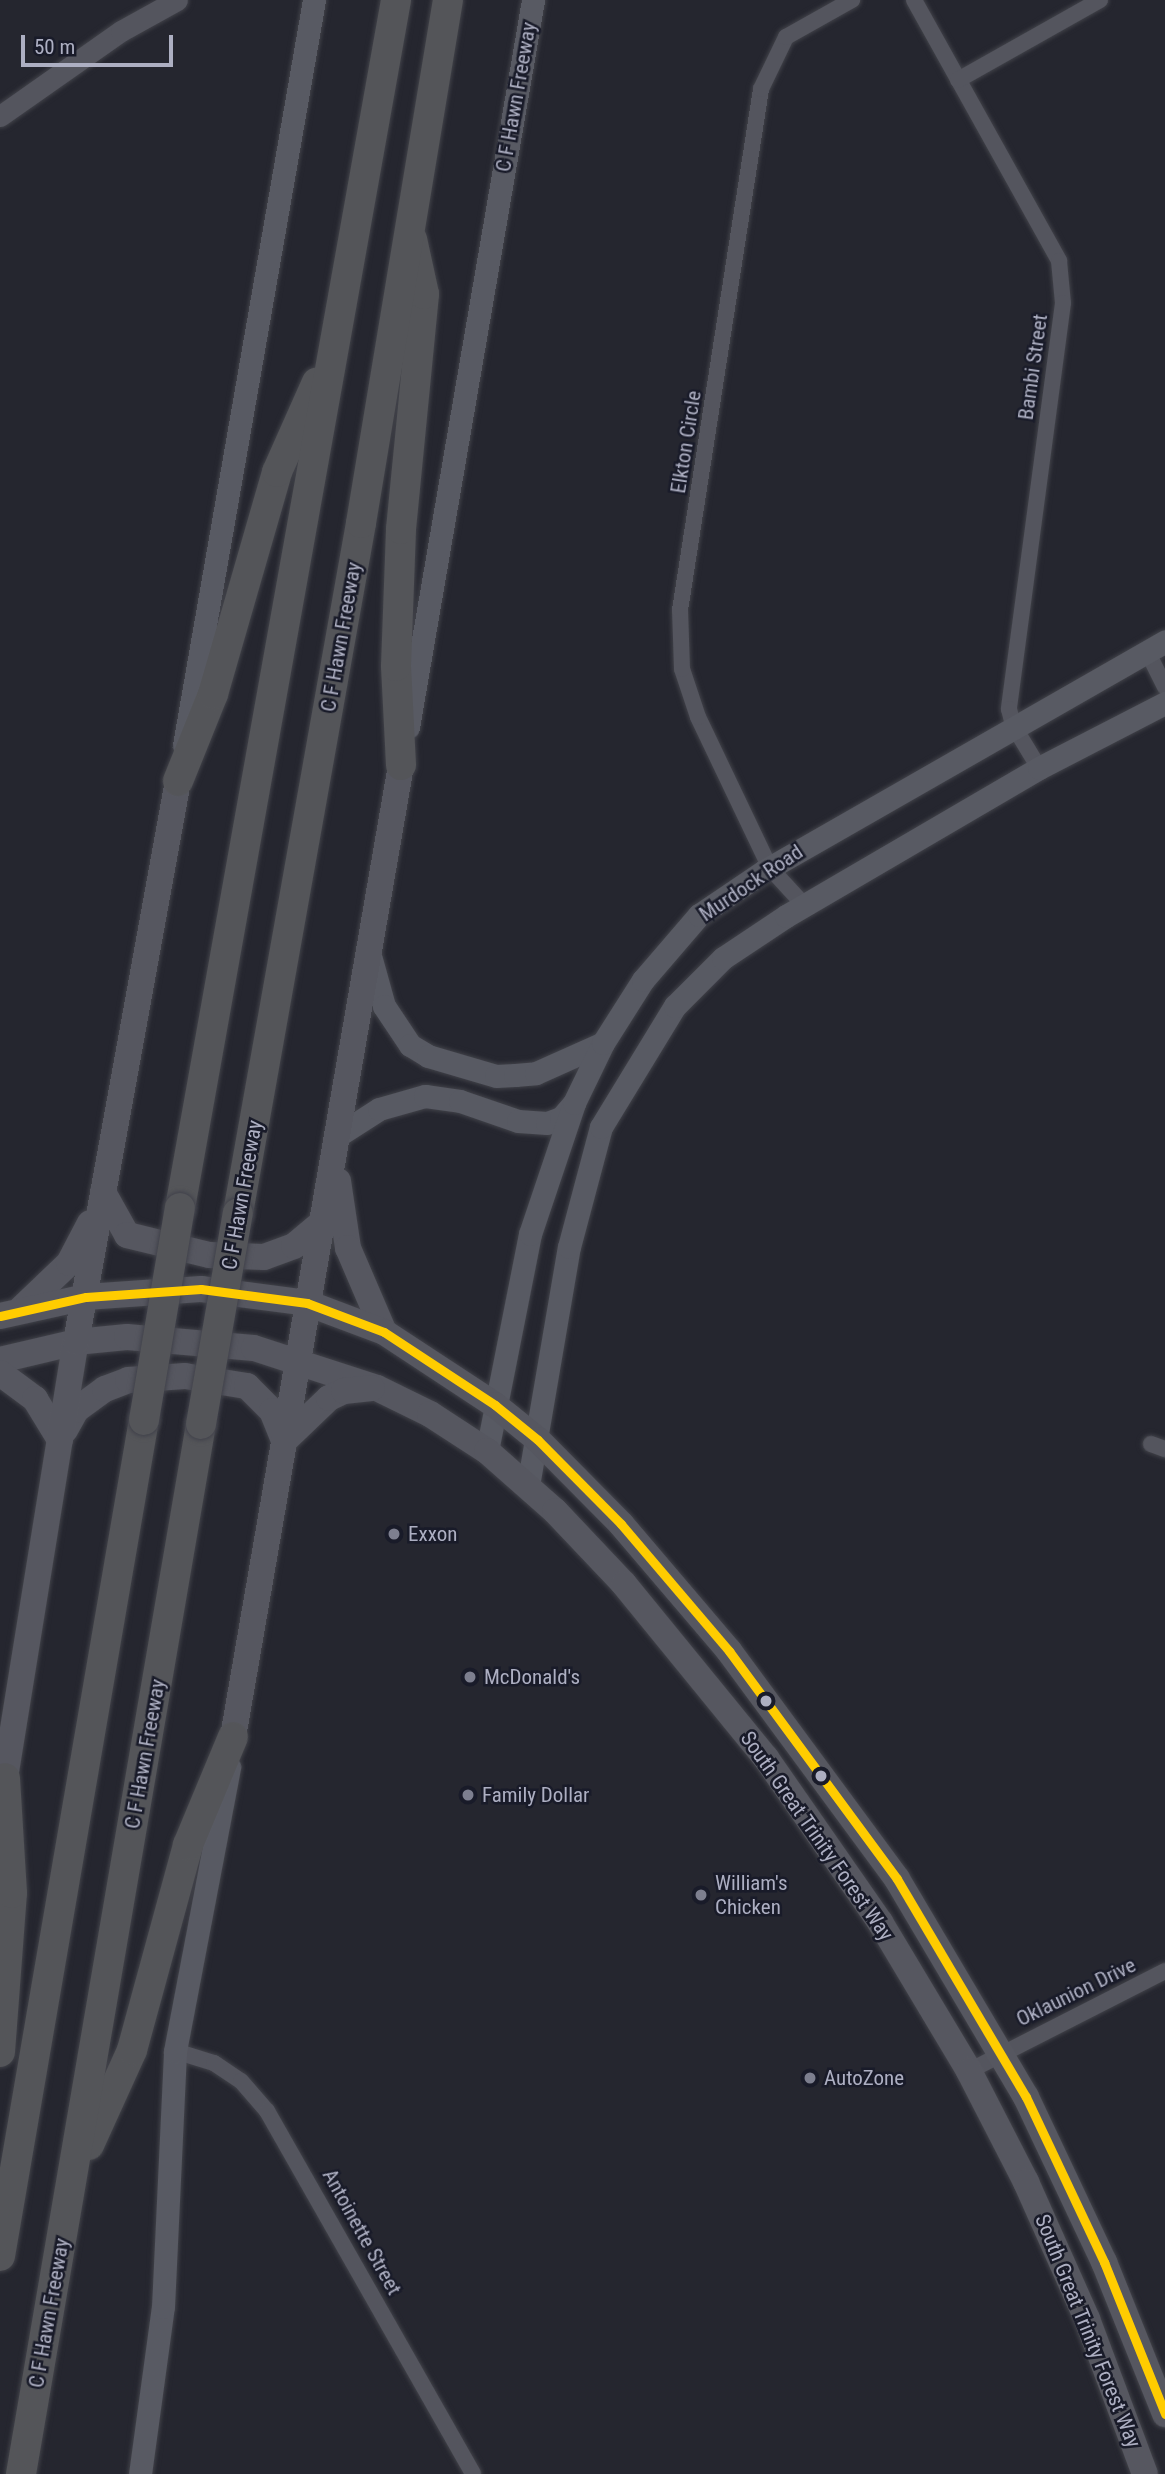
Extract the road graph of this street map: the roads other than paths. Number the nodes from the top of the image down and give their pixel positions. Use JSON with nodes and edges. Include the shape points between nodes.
{"nodes":[{"id":1,"x":177,"y":0,"type":"edge"},
{"id":2,"x":314,"y":0,"type":"edge"},
{"id":3,"x":396,"y":0,"type":"edge"},
{"id":4,"x":449,"y":0,"type":"edge"},
{"id":5,"x":534,"y":0,"type":"edge"},
{"id":6,"x":852,"y":0,"type":"edge"},
{"id":7,"x":914,"y":0,"type":"edge"},
{"id":8,"x":1100,"y":0,"type":"edge"},
{"id":9,"x":958,"y":80,"type":"junction"},
{"id":10,"x":0,"y":116,"type":"edge"},
{"id":11,"x":409,"y":224,"type":"junction"},
{"id":12,"x":336,"y":340,"type":"junction"},
{"id":13,"x":1156,"y":646,"type":"edge"},
{"id":14,"x":1165,"y":687,"type":"edge"},
{"id":15,"x":1165,"y":703,"type":"edge"},
{"id":16,"x":1013,"y":725,"type":"junction"},
{"id":17,"x":401,"y":765,"type":"junction"},
{"id":18,"x":1039,"y":768,"type":"junction"},
{"id":19,"x":178,"y":781,"type":"junction"},
{"id":20,"x":770,"y":868,"type":"junction"},
{"id":21,"x":805,"y":906,"type":"junction"},
{"id":22,"x":368,"y":947,"type":"junction"},
{"id":23,"x":603,"y":1043,"type":"junction"},
{"id":24,"x":624,"y":1087,"type":"junction"},
{"id":25,"x":574,"y":1103,"type":"junction"},
{"id":26,"x":337,"y":1136,"type":"junction"},
{"id":27,"x":103,"y":1192,"type":"junction"},
{"id":28,"x":321,"y":1223,"type":"junction"},
{"id":29,"x":86,"y":1297,"type":"junction"},
{"id":30,"x":307,"y":1303,"type":"junction"},
{"id":31,"x":10,"y":1313,"type":"edge"},
{"id":32,"x":384,"y":1332,"type":"junction"},
{"id":33,"x":76,"y":1342,"type":"junction"},
{"id":34,"x":0,"y":1360,"type":"edge"},
{"id":35,"x":296,"y":1362,"type":"junction"},
{"id":36,"x":0,"y":1374,"type":"edge"},
{"id":37,"x":377,"y":1388,"type":"junction"},
{"id":38,"x":495,"y":1405,"type":"junction"},
{"id":39,"x":60,"y":1440,"type":"junction"},
{"id":40,"x":538,"y":1440,"type":"junction"},
{"id":41,"x":284,"y":1441,"type":"junction"},
{"id":42,"x":487,"y":1451,"type":"junction"},
{"id":43,"x":528,"y":1486,"type":"junction"},
{"id":44,"x":795,"y":1735,"type":"junction"},
{"id":45,"x":233,"y":1737,"type":"junction"},
{"id":46,"x":766,"y":1758,"type":"junction"},
{"id":47,"x":2,"y":1792,"type":"edge"},
{"id":48,"x":1165,"y":1971,"type":"edge"},
{"id":49,"x":176,"y":2051,"type":"junction"},
{"id":50,"x":0,"y":2052,"type":"edge"},
{"id":51,"x":1002,"y":2052,"type":"junction"},
{"id":52,"x":969,"y":2071,"type":"junction"},
{"id":53,"x":72,"y":2182,"type":"junction"},
{"id":54,"x":0,"y":2256,"type":"edge"},
{"id":55,"x":1165,"y":2414,"type":"edge"},
{"id":56,"x":21,"y":2474,"type":"edge"},
{"id":57,"x":140,"y":2474,"type":"edge"},
{"id":58,"x":472,"y":2474,"type":"edge"},
{"id":59,"x":1145,"y":2474,"type":"edge"}],
"edges":[{"from":1,"to":10,"type":"street","via":[[121,31]]},
{"from":2,"to":19,"type":"main road"},
{"from":3,"to":12,"type":"highway"},
{"from":4,"to":11,"type":"highway","name":"C F Hawn Freeway"},
{"from":5,"to":17,"type":"main road","name":"C F Hawn Freeway"},
{"from":6,"to":20,"type":"street","name":"Elkton Circle","via":[[786,37],[761,89],[680,610],[682,669],[698,717]]},
{"from":7,"to":9,"type":"street","name":"Bambi Street"},
{"from":8,"to":9,"type":"street"},
{"from":9,"to":16,"type":"street","name":"Bambi Street","via":[[1059,261],[1063,303],[1011,695]]},
{"from":11,"to":17,"type":"highway","via":[[424,294],[401,529],[396,666]]},
{"from":11,"to":53,"type":"highway","name":"C F Hawn Freeway","bridge":true},
{"from":12,"to":19,"type":"highway","via":[[277,472],[213,694]]},
{"from":12,"to":54,"type":"highway","bridge":true,"via":[[180,1208]]},
{"from":13,"to":14,"type":"street"},
{"from":13,"to":16,"type":"main road","name":"Murdock Road"},
{"from":15,"to":18,"type":"main road"},
{"from":16,"to":18,"type":"street","name":"Bambi Street"},
{"from":16,"to":20,"type":"main road","name":"Murdock Road"},
{"from":17,"to":22,"type":"main road","name":"C F Hawn Freeway"},
{"from":18,"to":21,"type":"main road"},
{"from":19,"to":27,"type":"main road"},
{"from":20,"to":21,"type":"street","name":"Elkton Circle"},
{"from":20,"to":23,"type":"main road","name":"Murdock Road","via":[[699,915],[643,980]]},
{"from":21,"to":24,"type":"main road","via":[[723,958],[675,1006]]},
{"from":22,"to":23,"type":"main road","via":[[384,1006],[410,1045],[428,1056],[496,1076],[515,1075],[536,1073]]},
{"from":22,"to":26,"type":"main road","name":"C F Hawn Freeway"},
{"from":23,"to":25,"type":"main road","name":"Murdock Road"},
{"from":24,"to":25,"type":"main road","via":[[595,1104]]},
{"from":24,"to":40,"type":"main road","via":[[601,1128],[569,1247]]},
{"from":25,"to":26,"type":"main road","via":[[561,1118],[547,1123],[518,1121],[460,1101],[425,1096],[379,1109]]},
{"from":25,"to":38,"type":"main road","name":"Murdock Road","via":[[530,1234]]},
{"from":26,"to":28,"type":"main road","name":"C F Hawn Freeway"},
{"from":26,"to":32,"type":"main road","via":[[339,1210],[348,1248]]},
{"from":27,"to":28,"type":"main road","via":[[127,1235],[209,1255],[264,1256],[294,1246]]},
{"from":27,"to":29,"type":"main road"},
{"from":27,"to":31,"type":"main road","via":[[69,1263]]},
{"from":28,"to":30,"type":"main road","name":"C F Hawn Freeway"},
{"from":29,"to":30,"type":"main road","name":"South Great Trinity Forest Way","via":[[201,1289]]},
{"from":29,"to":31,"type":"main road","name":"South Great Trinity Forest Way"},
{"from":29,"to":33,"type":"main road"},
{"from":30,"to":32,"type":"main road","name":"South Great Trinity Forest Way"},
{"from":30,"to":35,"type":"main road","name":"C F Hawn Freeway"},
{"from":32,"to":38,"type":"main road","name":"South Great Trinity Forest Way"},
{"from":33,"to":34,"type":"main road","name":"South Great Trinity Forest Way"},
{"from":33,"to":35,"type":"main road","name":"South Great Trinity Forest Way","via":[[127,1337],[195,1340],[254,1348]]},
{"from":33,"to":39,"type":"main road"},
{"from":35,"to":37,"type":"main road","name":"South Great Trinity Forest Way"},
{"from":35,"to":41,"type":"main road","name":"C F Hawn Freeway"},
{"from":36,"to":39,"type":"main road","via":[[35,1399]]},
{"from":37,"to":41,"type":"main road","via":[[344,1391],[329,1398]]},
{"from":37,"to":42,"type":"main road","name":"South Great Trinity Forest Way","via":[[430,1414]]},
{"from":38,"to":40,"type":"main road","name":"South Great Trinity Forest Way"},
{"from":38,"to":42,"type":"main road","name":"Murdock Road"},
{"from":39,"to":41,"type":"main road","via":[[76,1410],[105,1389],[128,1380],[185,1376],[247,1386],[272,1411]]},
{"from":39,"to":47,"type":"main road"},
{"from":40,"to":43,"type":"main road"},
{"from":40,"to":44,"type":"main road","name":"South Great Trinity Forest Way","via":[[621,1524]]},
{"from":41,"to":45,"type":"main road","name":"C F Hawn Freeway"},
{"from":42,"to":43,"type":"main road","name":"South Great Trinity Forest Way"},
{"from":43,"to":46,"type":"main road","name":"South Great Trinity Forest Way","via":[[624,1584]]},
{"from":44,"to":46,"type":"main road"},
{"from":44,"to":51,"type":"main road","name":"South Great Trinity Forest Way","via":[[897,1879]]},
{"from":45,"to":49,"type":"main road","name":"C F Hawn Freeway","via":[[217,1847]]},
{"from":45,"to":53,"type":"highway","via":[[188,1845],[132,2050]]},
{"from":46,"to":52,"type":"main road","name":"South Great Trinity Forest Way","via":[[880,1923]]},
{"from":47,"to":50,"type":"highway","via":[[12,1892]]},
{"from":48,"to":51,"type":"street","name":"Oklaunion Drive"},
{"from":49,"to":57,"type":"main road","name":"C F Hawn Freeway","via":[[163,2307]]},
{"from":49,"to":58,"type":"street","name":"Antoinette Street","via":[[214,2063],[241,2081],[267,2111]]},
{"from":51,"to":52,"type":"street","name":"Oklaunion Drive"},
{"from":51,"to":55,"type":"main road","name":"South Great Trinity Forest Way","via":[[1082,2212]]},
{"from":52,"to":59,"type":"main road","name":"South Great Trinity Forest Way","via":[[1051,2235]]},
{"from":53,"to":56,"type":"highway","name":"C F Hawn Freeway"}]}
